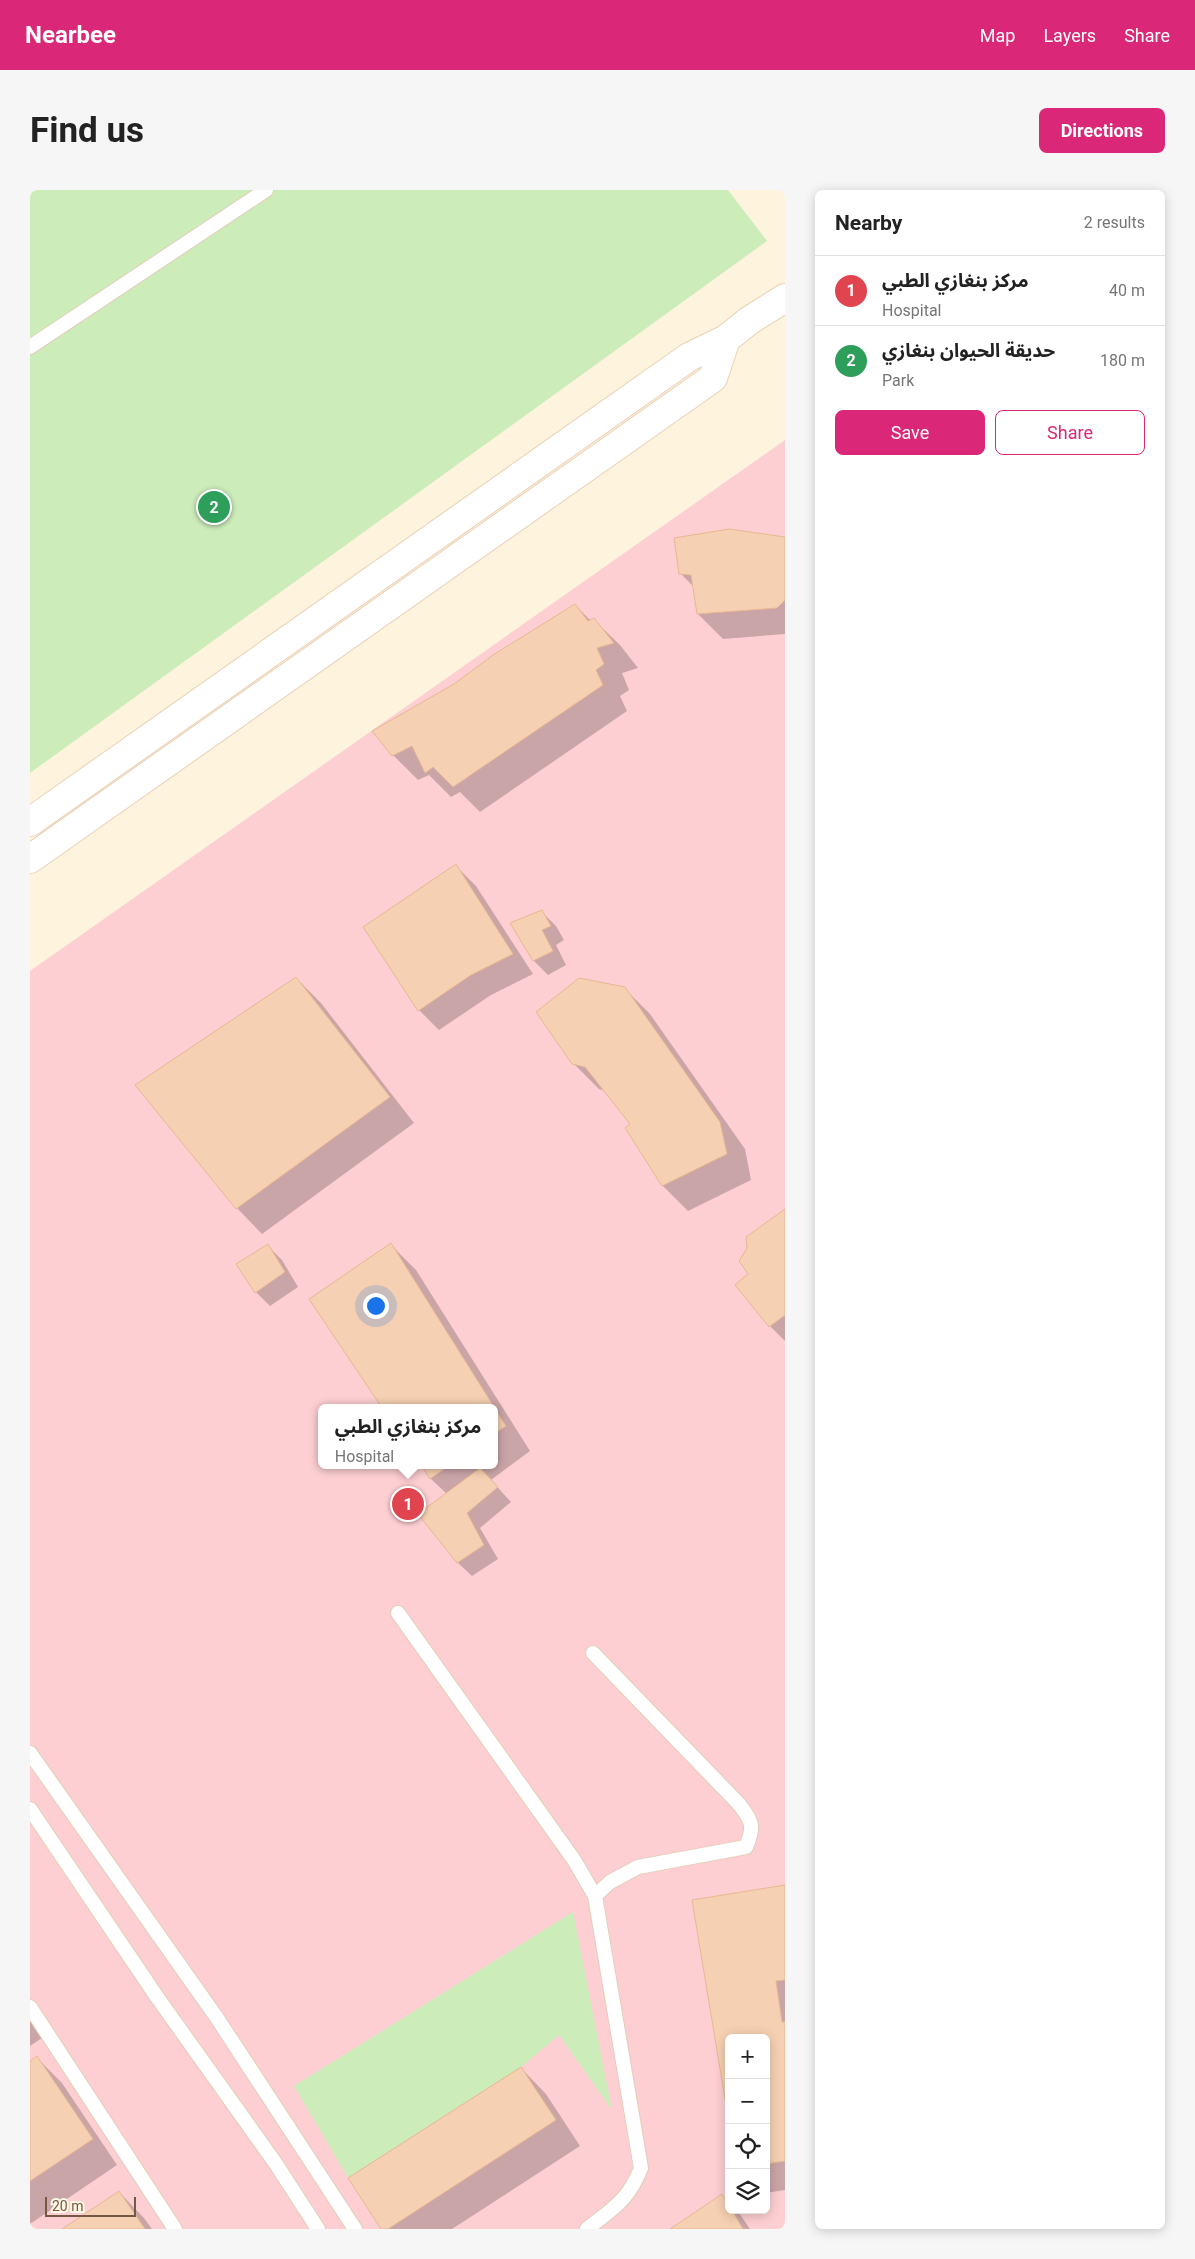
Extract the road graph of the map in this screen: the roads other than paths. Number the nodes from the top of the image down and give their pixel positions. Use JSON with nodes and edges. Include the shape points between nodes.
{"nodes":[{"id":1,"x":266,"y":190,"type":"edge"},
{"id":2,"x":785,"y":279,"type":"edge"},
{"id":3,"x":785,"y":298,"type":"edge"},
{"id":4,"x":750,"y":320,"type":"junction"},
{"id":5,"x":726,"y":340,"type":"junction"},
{"id":6,"x":30,"y":347,"type":"edge"},
{"id":7,"x":414,"y":551,"type":"junction"},
{"id":8,"x":432,"y":576,"type":"junction"},
{"id":9,"x":30,"y":822,"type":"edge"},
{"id":10,"x":30,"y":859,"type":"edge"},
{"id":11,"x":398,"y":1613,"type":"dead end"},
{"id":12,"x":592,"y":1652,"type":"dead end"},
{"id":13,"x":30,"y":1753,"type":"edge"},
{"id":14,"x":30,"y":1809,"type":"edge"},
{"id":15,"x":595,"y":1896,"type":"junction"},
{"id":16,"x":30,"y":2007,"type":"edge"},
{"id":17,"x":176,"y":2229,"type":"edge"},
{"id":18,"x":318,"y":2229,"type":"edge"},
{"id":19,"x":355,"y":2229,"type":"edge"},
{"id":20,"x":587,"y":2229,"type":"edge"}],
"edges":[{"from":1,"to":6,"type":"lane"},
{"from":2,"to":4,"type":"main road"},
{"from":3,"to":4,"type":"main road"},
{"from":4,"to":5,"type":"main road"},
{"from":5,"to":7,"type":"main road","via":[[689,357]]},
{"from":5,"to":8,"type":"main road","via":[[713,378]]},
{"from":7,"to":8,"type":"main road"},
{"from":7,"to":9,"type":"main road"},
{"from":8,"to":10,"type":"main road"},
{"from":11,"to":15,"type":"lane","via":[[574,1860]]},
{"from":12,"to":15,"type":"lane","via":[[738,1803],[751,1818],[752,1834],[746,1847],[638,1867],[610,1882]]},
{"from":13,"to":19,"type":"lane","via":[[217,2018]]},
{"from":14,"to":18,"type":"lane"},
{"from":15,"to":20,"type":"lane","via":[[641,2168],[634,2188]]},
{"from":16,"to":17,"type":"lane"}]}
